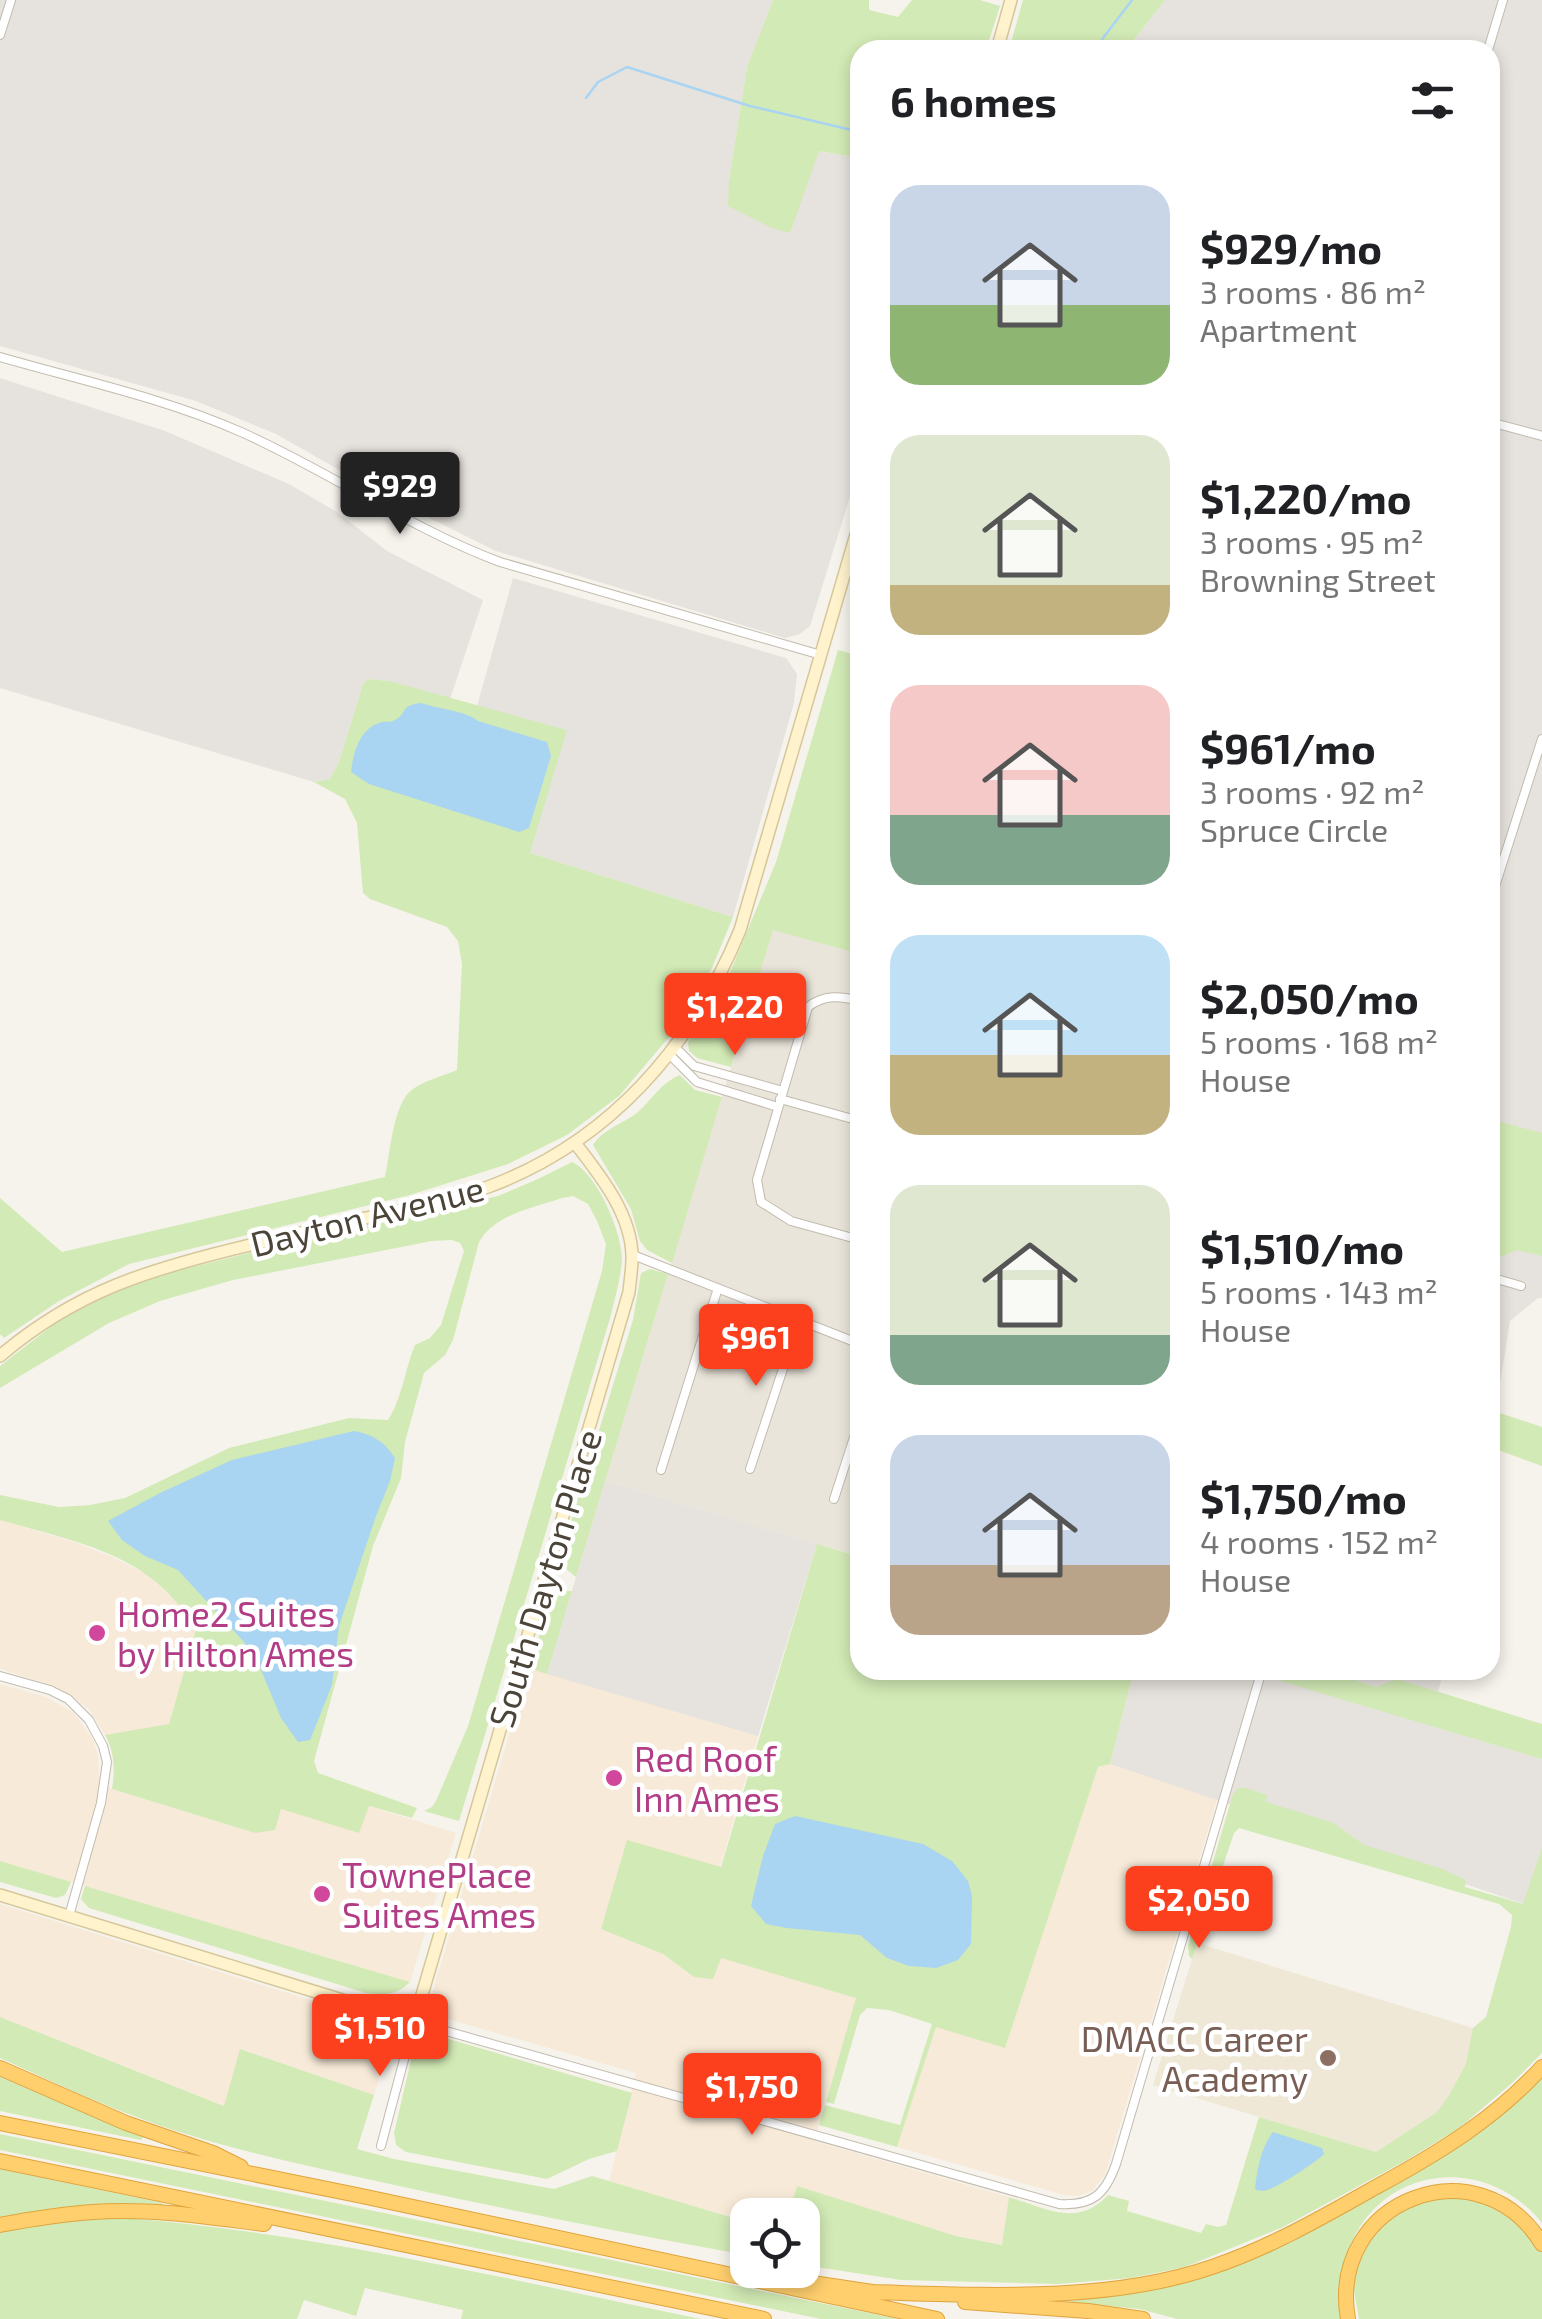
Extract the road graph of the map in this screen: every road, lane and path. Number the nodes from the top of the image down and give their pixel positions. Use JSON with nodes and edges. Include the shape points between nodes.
{"nodes":[{"id":1,"x":11,"y":0,"type":"edge"},
{"id":2,"x":1011,"y":0,"type":"edge"},
{"id":3,"x":1504,"y":0,"type":"edge"},
{"id":4,"x":0,"y":36,"type":"edge"},
{"id":5,"x":1000,"y":40,"type":"edge"},
{"id":6,"x":1491,"y":40,"type":"edge"},
{"id":7,"x":0,"y":357,"type":"edge"},
{"id":8,"x":1500,"y":425,"type":"edge"},
{"id":9,"x":1542,"y":436,"type":"edge"},
{"id":10,"x":850,"y":555,"type":"edge"},
{"id":11,"x":821,"y":655,"type":"junction"},
{"id":12,"x":1542,"y":739,"type":"edge"},
{"id":13,"x":1500,"y":871,"type":"edge"},
{"id":14,"x":850,"y":998,"type":"edge"},
{"id":15,"x":672,"y":1051,"type":"junction"},
{"id":16,"x":780,"y":1099,"type":"junction"},
{"id":17,"x":850,"y":1118,"type":"edge"},
{"id":18,"x":575,"y":1143,"type":"junction"},
{"id":19,"x":850,"y":1237,"type":"edge"},
{"id":20,"x":633,"y":1255,"type":"junction"},
{"id":21,"x":1500,"y":1280,"type":"edge"},
{"id":22,"x":1521,"y":1286,"type":"dead end"},
{"id":23,"x":718,"y":1288,"type":"junction"},
{"id":24,"x":798,"y":1320,"type":"junction"},
{"id":25,"x":850,"y":1340,"type":"edge"},
{"id":26,"x":0,"y":1356,"type":"edge"},
{"id":27,"x":850,"y":1450,"type":"edge"},
{"id":28,"x":750,"y":1469,"type":"dead end"},
{"id":29,"x":661,"y":1470,"type":"dead end"},
{"id":30,"x":834,"y":1499,"type":"dead end"},
{"id":31,"x":0,"y":1676,"type":"edge"},
{"id":32,"x":1259,"y":1680,"type":"edge"},
{"id":33,"x":0,"y":1894,"type":"edge"},
{"id":34,"x":69,"y":1916,"type":"junction"},
{"id":35,"x":414,"y":2022,"type":"junction"},
{"id":36,"x":1542,"y":2067,"type":"edge"},
{"id":37,"x":0,"y":2068,"type":"edge"},
{"id":38,"x":0,"y":2124,"type":"edge"},
{"id":39,"x":381,"y":2146,"type":"dead end"},
{"id":40,"x":0,"y":2161,"type":"edge"},
{"id":41,"x":260,"y":2176,"type":"junction"},
{"id":42,"x":0,"y":2225,"type":"edge"},
{"id":43,"x":384,"y":2241,"type":"junction"},
{"id":44,"x":1542,"y":2244,"type":"edge"},
{"id":45,"x":656,"y":2259,"type":"junction"},
{"id":46,"x":871,"y":2292,"type":"junction"},
{"id":47,"x":646,"y":2295,"type":"junction"},
{"id":48,"x":743,"y":2319,"type":"edge"},
{"id":49,"x":764,"y":2319,"type":"edge"},
{"id":50,"x":937,"y":2319,"type":"edge"},
{"id":51,"x":1143,"y":2319,"type":"edge"},
{"id":52,"x":1348,"y":2319,"type":"edge"}],
"edges":[{"from":1,"to":4,"type":"street"},
{"from":2,"to":5,"type":"main road"},
{"from":3,"to":6,"type":"street"},
{"from":7,"to":11,"type":"street","via":[[240,432],[500,562]]},
{"from":8,"to":9,"type":"street"},
{"from":10,"to":11,"type":"main road","name":"Dayton Avenue"},
{"from":11,"to":15,"type":"main road","name":"Dayton Avenue","via":[[740,930],[712,992]]},
{"from":12,"to":13,"type":"street"},
{"from":14,"to":16,"type":"street","via":[[818,999],[808,1007]]},
{"from":15,"to":16,"type":"street"},
{"from":15,"to":16,"type":"street","via":[[698,1082]]},
{"from":15,"to":18,"type":"main road","name":"Dayton Avenue"},
{"from":16,"to":17,"type":"street"},
{"from":16,"to":19,"type":"street","via":[[757,1180],[761,1202],[791,1221]]},
{"from":18,"to":20,"type":"main road","name":"South Dayton Place","via":[[609,1190]]},
{"from":18,"to":26,"type":"main road","name":"Dayton Avenue","via":[[544,1162],[433,1204],[134,1276],[49,1318]]},
{"from":20,"to":23,"type":"street"},
{"from":20,"to":35,"type":"main road","name":"South Dayton Place","via":[[624,1310]]},
{"from":21,"to":22,"type":"street"},
{"from":23,"to":24,"type":"street"},
{"from":23,"to":29,"type":"street"},
{"from":24,"to":25,"type":"street"},
{"from":24,"to":28,"type":"street"},
{"from":27,"to":30,"type":"street"},
{"from":31,"to":34,"type":"street","via":[[68,1699],[103,1746],[102,1803]]},
{"from":32,"to":35,"type":"street","via":[[1111,2179],[1102,2193],[1078,2205]]},
{"from":33,"to":34,"type":"main road"},
{"from":34,"to":35,"type":"main road"},
{"from":35,"to":39,"type":"street"},
{"from":36,"to":46,"type":"highway","via":[[1454,2142],[1318,2220],[1211,2268],[1136,2286],[1075,2291]]},
{"from":37,"to":41,"type":"highway"},
{"from":38,"to":41,"type":"highway"},
{"from":40,"to":43,"type":"highway"},
{"from":41,"to":45,"type":"highway"},
{"from":42,"to":43,"type":"highway","via":[[138,2211]]},
{"from":43,"to":47,"type":"highway"},
{"from":44,"to":52,"type":"highway","via":[[1502,2204],[1462,2190],[1419,2195],[1387,2210],[1364,2236],[1349,2267]]},
{"from":45,"to":46,"type":"highway"},
{"from":45,"to":50,"type":"highway"},
{"from":46,"to":51,"type":"highway"},
{"from":47,"to":48,"type":"highway"},
{"from":47,"to":49,"type":"highway"}]}
